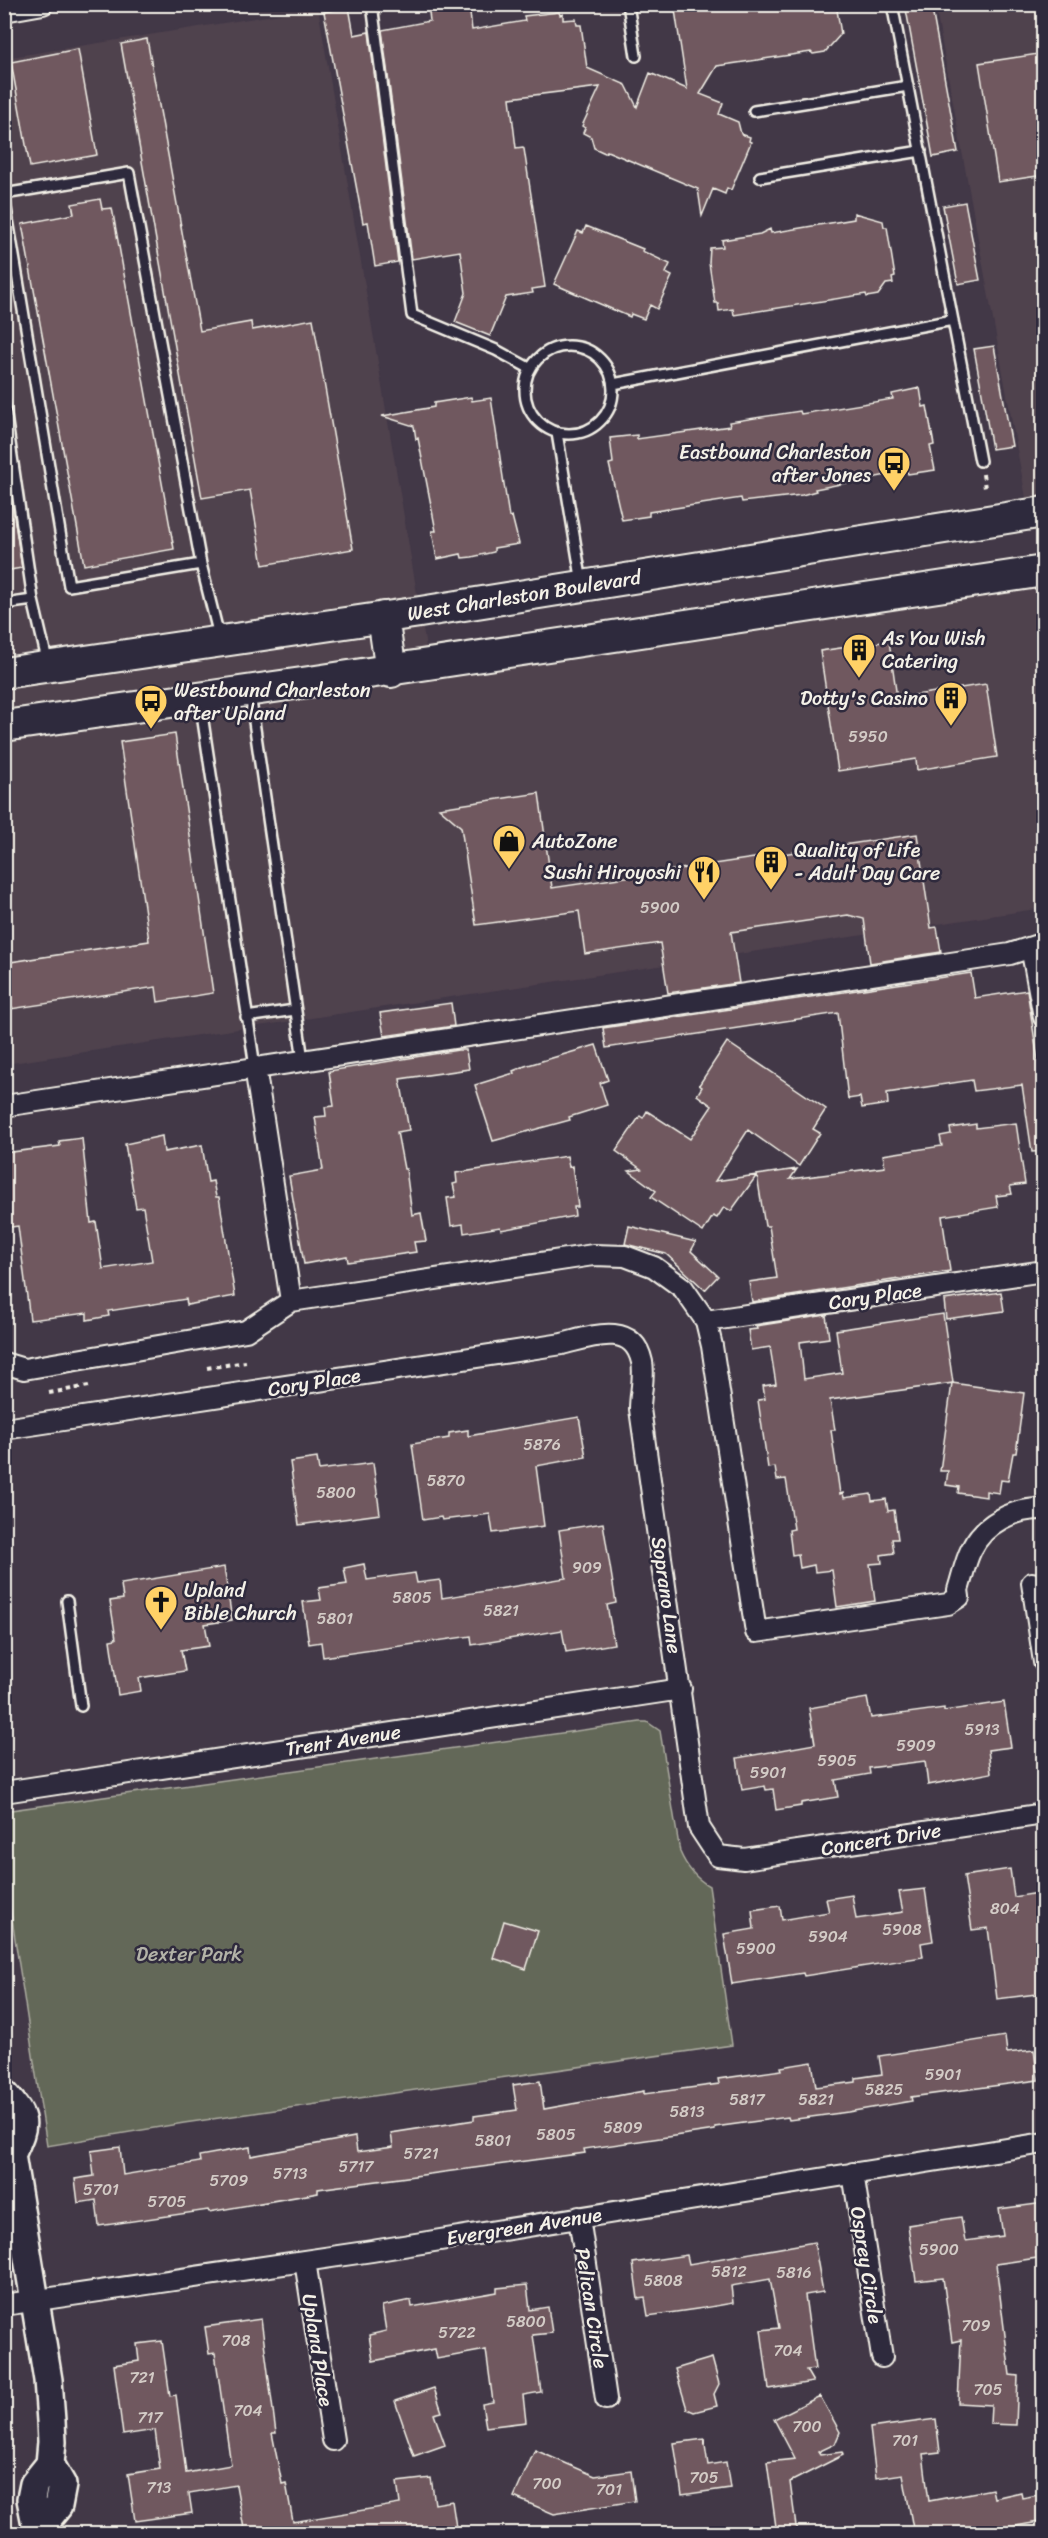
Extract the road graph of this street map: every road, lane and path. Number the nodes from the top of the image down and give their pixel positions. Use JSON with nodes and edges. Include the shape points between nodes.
{"nodes":[{"id":1,"x":43,"y":4,"type":"edge"},
{"id":2,"x":372,"y":4,"type":"edge"},
{"id":3,"x":628,"y":4,"type":"edge"},
{"id":4,"x":892,"y":4,"type":"edge"},
{"id":5,"x":4,"y":11,"type":"edge"},
{"id":6,"x":636,"y":56,"type":"dead end"},
{"id":7,"x":908,"y":86,"type":"junction"},
{"id":8,"x":754,"y":111,"type":"dead end"},
{"id":9,"x":921,"y":151,"type":"junction"},
{"id":10,"x":760,"y":177,"type":"dead end"},
{"id":11,"x":4,"y":195,"type":"edge"},
{"id":12,"x":953,"y":320,"type":"junction"},
{"id":13,"x":529,"y":368,"type":"junction"},
{"id":14,"x":613,"y":384,"type":"junction"},
{"id":15,"x":4,"y":402,"type":"edge"},
{"id":16,"x":557,"y":433,"type":"junction"},
{"id":17,"x":980,"y":461,"type":"dead end"},
{"id":18,"x":1044,"y":512,"type":"edge"},
{"id":19,"x":201,"y":564,"type":"junction"},
{"id":20,"x":1044,"y":571,"type":"edge"},
{"id":21,"x":582,"y":586,"type":"junction"},
{"id":22,"x":33,"y":600,"type":"junction"},
{"id":23,"x":4,"y":604,"type":"edge"},
{"id":24,"x":382,"y":617,"type":"junction"},
{"id":25,"x":220,"y":641,"type":"junction"},
{"id":26,"x":48,"y":666,"type":"junction"},
{"id":27,"x":391,"y":672,"type":"junction"},
{"id":28,"x":4,"y":673,"type":"edge"},
{"id":29,"x":249,"y":692,"type":"junction"},
{"id":30,"x":200,"y":699,"type":"junction"},
{"id":31,"x":4,"y":726,"type":"edge"},
{"id":32,"x":1037,"y":945,"type":"edge"},
{"id":33,"x":295,"y":1010,"type":"junction"},
{"id":34,"x":246,"y":1017,"type":"junction"},
{"id":35,"x":1044,"y":1017,"type":"edge"},
{"id":36,"x":303,"y":1060,"type":"junction"},
{"id":37,"x":255,"y":1067,"type":"junction"},
{"id":38,"x":4,"y":1106,"type":"edge"},
{"id":39,"x":1044,"y":1271,"type":"edge"},
{"id":40,"x":291,"y":1301,"type":"junction"},
{"id":41,"x":706,"y":1321,"type":"junction"},
{"id":42,"x":623,"y":1337,"type":"joint"},
{"id":43,"x":246,"y":1362,"type":"dead end"},
{"id":44,"x":4,"y":1363,"type":"edge"},
{"id":45,"x":207,"y":1368,"type":"dead end"},
{"id":46,"x":89,"y":1386,"type":"dead end"},
{"id":47,"x":50,"y":1392,"type":"dead end"},
{"id":48,"x":4,"y":1429,"type":"edge"},
{"id":49,"x":1043,"y":1508,"type":"edge"},
{"id":50,"x":1032,"y":1583,"type":"dead end"},
{"id":51,"x":67,"y":1601,"type":"dead end"},
{"id":52,"x":1044,"y":1662,"type":"edge"},
{"id":53,"x":681,"y":1689,"type":"junction"},
{"id":54,"x":81,"y":1706,"type":"dead end"},
{"id":55,"x":4,"y":1792,"type":"edge"},
{"id":56,"x":1044,"y":1815,"type":"edge"},
{"id":57,"x":718,"y":1856,"type":"joint"},
{"id":58,"x":4,"y":2094,"type":"edge"},
{"id":59,"x":1044,"y":2143,"type":"edge"},
{"id":60,"x":8,"y":2151,"type":"edge"},
{"id":61,"x":853,"y":2173,"type":"junction"},
{"id":62,"x":579,"y":2217,"type":"junction"},
{"id":63,"x":304,"y":2261,"type":"junction"},
{"id":64,"x":34,"y":2301,"type":"junction"},
{"id":65,"x":4,"y":2305,"type":"edge"},
{"id":66,"x":882,"y":2357,"type":"dead end"},
{"id":67,"x":606,"y":2400,"type":"dead end"},
{"id":68,"x":333,"y":2440,"type":"dead end"},
{"id":69,"x":36,"y":2531,"type":"edge"}],
"edges":[{"from":1,"to":5,"type":"street"},
{"from":2,"to":13,"type":"lane","via":[[412,315]]},
{"from":3,"to":6,"type":"lane"},
{"from":4,"to":7,"type":"lane"},
{"from":7,"to":8,"type":"lane"},
{"from":7,"to":9,"type":"lane"},
{"from":9,"to":10,"type":"lane"},
{"from":9,"to":12,"type":"lane"},
{"from":11,"to":19,"type":"lane","via":[[129,173]]},
{"from":11,"to":19,"type":"lane","via":[[69,586]]},
{"from":12,"to":14,"type":"lane"},
{"from":12,"to":17,"type":"lane"},
{"from":13,"to":14,"type":"lane","via":[[548,350],[561,345],[576,346],[601,359]]},
{"from":13,"to":16,"type":"lane","via":[[524,394],[527,407],[539,423]]},
{"from":14,"to":16,"type":"lane","via":[[607,412],[598,423],[585,431]]},
{"from":15,"to":22,"type":"lane"},
{"from":16,"to":21,"type":"lane"},
{"from":18,"to":21,"type":"main road","name":"West Charleston Boulevard"},
{"from":19,"to":25,"type":"lane"},
{"from":20,"to":27,"type":"main road"},
{"from":21,"to":24,"type":"main road","name":"West Charleston Boulevard"},
{"from":22,"to":23,"type":"lane"},
{"from":22,"to":26,"type":"lane"},
{"from":24,"to":25,"type":"main road","name":"West Charleston Boulevard"},
{"from":24,"to":27,"type":"main road"},
{"from":25,"to":26,"type":"main road","name":"West Charleston Boulevard"},
{"from":26,"to":28,"type":"main road","name":"West Charleston Boulevard"},
{"from":27,"to":29,"type":"main road"},
{"from":29,"to":30,"type":"main road"},
{"from":29,"to":33,"type":"lane"},
{"from":30,"to":31,"type":"main road"},
{"from":30,"to":34,"type":"lane"},
{"from":32,"to":35,"type":"street"},
{"from":32,"to":36,"type":"street","via":[[1010,954]]},
{"from":33,"to":34,"type":"lane"},
{"from":33,"to":36,"type":"lane"},
{"from":34,"to":37,"type":"lane"},
{"from":36,"to":37,"type":"street"},
{"from":37,"to":38,"type":"street"},
{"from":37,"to":40,"type":"street"},
{"from":39,"to":41,"type":"street","name":"Cory Place"},
{"from":40,"to":41,"type":"street","via":[[593,1255],[625,1256],[654,1267],[683,1288]]},
{"from":40,"to":44,"type":"street","via":[[246,1331],[24,1369]]},
{"from":41,"to":49,"type":"street","via":[[756,1632],[948,1605],[959,1597],[971,1549],[994,1521],[1027,1509]]},
{"from":42,"to":48,"type":"street","name":"Cory Place","via":[[593,1335],[562,1344]]},
{"from":42,"to":53,"type":"street","name":"Soprano Lane","via":[[633,1343],[642,1361],[640,1409]]},
{"from":43,"to":45,"type":"path"},
{"from":46,"to":47,"type":"path"},
{"from":50,"to":52,"type":"street"},
{"from":51,"to":54,"type":"lane"},
{"from":53,"to":55,"type":"street","name":"Trent Avenue"},
{"from":53,"to":57,"type":"street","name":"Soprano Lane","via":[[699,1827]]},
{"from":56,"to":57,"type":"street","name":"Concert Drive","via":[[744,1859]]},
{"from":58,"to":60,"type":"street","via":[[20,2112],[22,2129]]},
{"from":59,"to":61,"type":"street","name":"Evergreen Avenue"},
{"from":60,"to":64,"type":"street"},
{"from":61,"to":62,"type":"street","name":"Evergreen Avenue"},
{"from":61,"to":66,"type":"street","name":"Osprey Circle"},
{"from":62,"to":63,"type":"street","name":"Evergreen Avenue"},
{"from":62,"to":67,"type":"street","name":"Pelican Circle"},
{"from":63,"to":64,"type":"street","name":"Evergreen Avenue"},
{"from":63,"to":68,"type":"street","name":"Upland Place"},
{"from":64,"to":65,"type":"street","name":"Evergreen Avenue"},
{"from":64,"to":69,"type":"street","via":[[48,2380],[50,2464],[62,2485],[58,2506]]}]}
